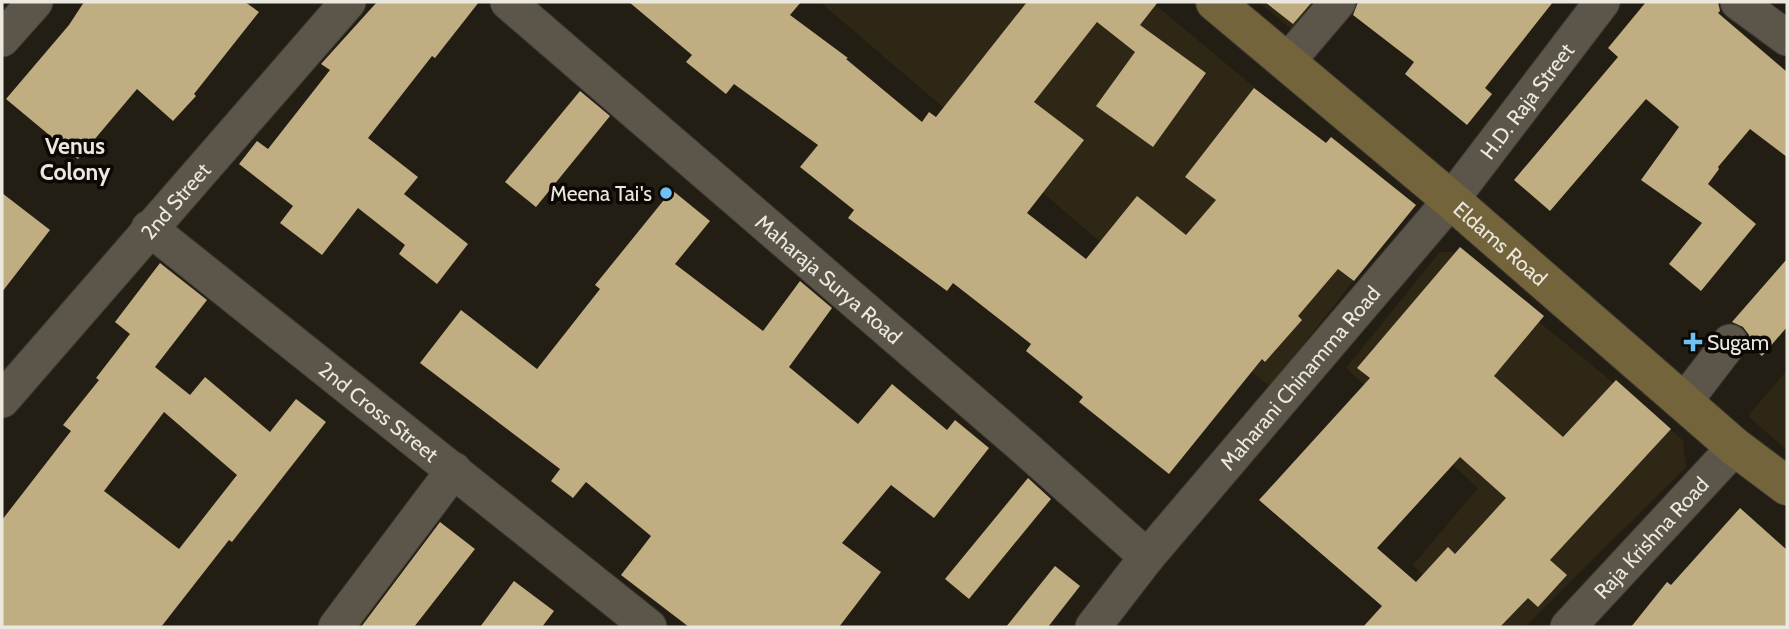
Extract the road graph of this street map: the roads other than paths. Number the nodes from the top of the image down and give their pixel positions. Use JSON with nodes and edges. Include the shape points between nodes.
{"nodes":[{"id":1,"x":35,"y":2,"type":"edge"},
{"id":2,"x":348,"y":2,"type":"edge"},
{"id":3,"x":508,"y":2,"type":"edge"},
{"id":4,"x":1215,"y":2,"type":"edge"},
{"id":5,"x":1338,"y":2,"type":"edge"},
{"id":6,"x":1602,"y":2,"type":"edge"},
{"id":7,"x":1738,"y":2,"type":"edge"},
{"id":8,"x":1787,"y":38,"type":"edge"},
{"id":9,"x":2,"y":39,"type":"edge"},
{"id":10,"x":1287,"y":62,"type":"junction"},
{"id":11,"x":1451,"y":200,"type":"junction"},
{"id":12,"x":149,"y":228,"type":"junction"},
{"id":13,"x":1730,"y":342,"type":"dead end"},
{"id":14,"x":2,"y":400,"type":"edge"},
{"id":15,"x":1684,"y":402,"type":"junction"},
{"id":16,"x":1735,"y":447,"type":"junction"},
{"id":17,"x":454,"y":470,"type":"junction"},
{"id":18,"x":1787,"y":486,"type":"edge"},
{"id":19,"x":1147,"y":557,"type":"junction"},
{"id":20,"x":336,"y":627,"type":"edge"},
{"id":21,"x":649,"y":627,"type":"edge"},
{"id":22,"x":1093,"y":627,"type":"edge"},
{"id":23,"x":1568,"y":627,"type":"edge"}],
"edges":[{"from":1,"to":9,"type":"street"},
{"from":2,"to":12,"type":"street","name":"2nd Street"},
{"from":3,"to":19,"type":"street","name":"Maharaja Surya Road"},
{"from":4,"to":10,"type":"main road","name":"Eldams Road"},
{"from":5,"to":10,"type":"street"},
{"from":6,"to":11,"type":"street","name":"H.D. Raja Street"},
{"from":7,"to":8,"type":"street"},
{"from":10,"to":11,"type":"main road","name":"Eldams Road"},
{"from":11,"to":15,"type":"main road","name":"Eldams Road"},
{"from":11,"to":19,"type":"street","name":"Maharani Chinamma Road"},
{"from":12,"to":14,"type":"street","name":"2nd Street"},
{"from":12,"to":17,"type":"street","name":"2nd Cross Street"},
{"from":13,"to":15,"type":"street"},
{"from":15,"to":16,"type":"main road","name":"Eldams Road"},
{"from":16,"to":18,"type":"main road","name":"Eldams Road"},
{"from":16,"to":23,"type":"street","name":"Raja Krishna Road"},
{"from":17,"to":20,"type":"street"},
{"from":17,"to":21,"type":"street","name":"2nd Cross Street"},
{"from":19,"to":22,"type":"street","name":"Maharani Chinamma Road"}]}
